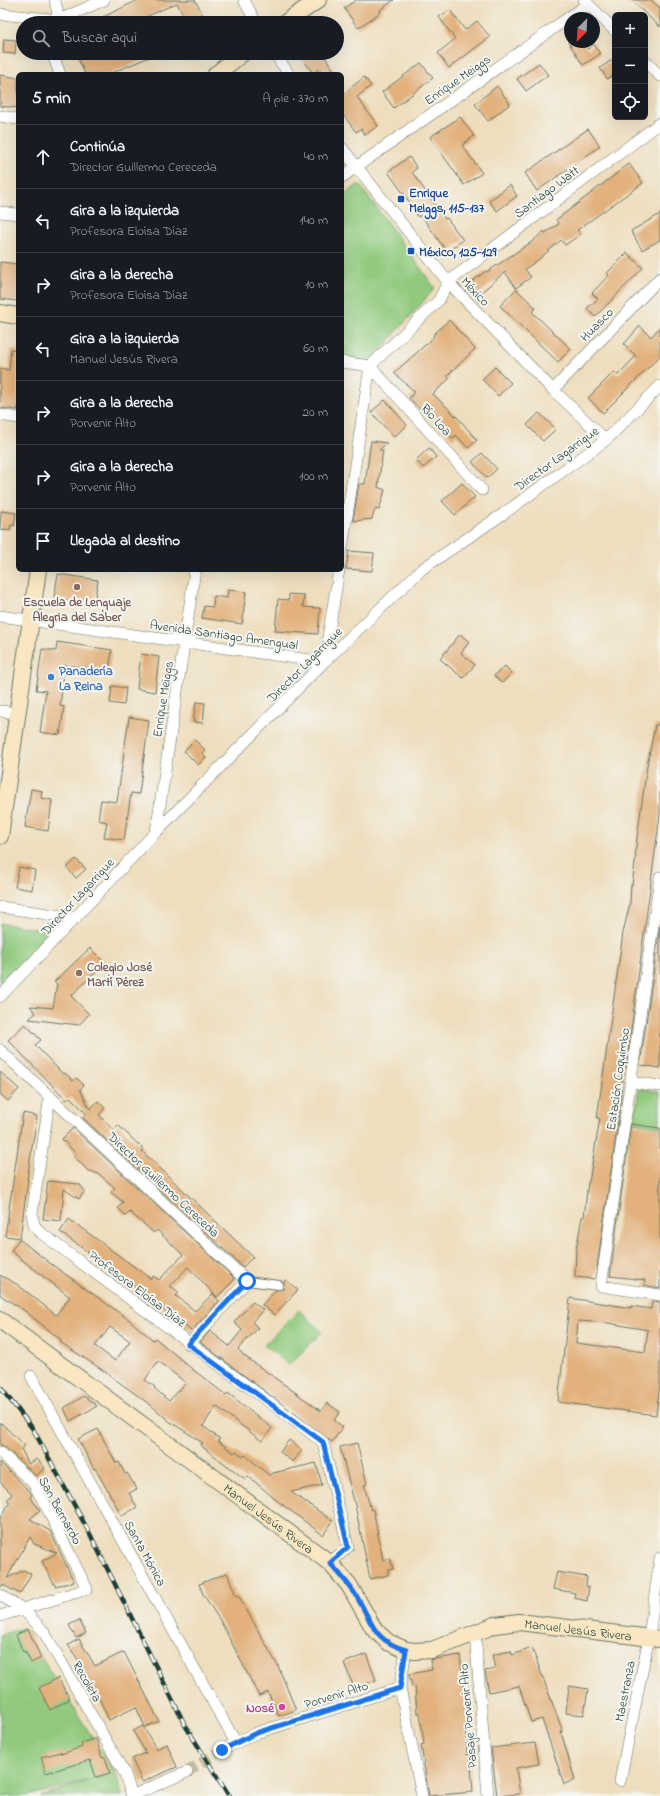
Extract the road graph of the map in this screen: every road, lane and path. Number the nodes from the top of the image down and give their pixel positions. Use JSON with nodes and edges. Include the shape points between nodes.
{"nodes":[{"id":1,"x":55,"y":0,"type":"edge"},
{"id":2,"x":104,"y":0,"type":"edge"},
{"id":3,"x":244,"y":0,"type":"edge"},
{"id":4,"x":318,"y":0,"type":"edge"},
{"id":5,"x":586,"y":2,"type":"edge"},
{"id":6,"x":0,"y":14,"type":"edge"},
{"id":7,"x":58,"y":16,"type":"edge"},
{"id":8,"x":68,"y":16,"type":"edge"},
{"id":9,"x":252,"y":16,"type":"edge"},
{"id":10,"x":295,"y":16,"type":"edge"},
{"id":11,"x":16,"y":17,"type":"edge"},
{"id":12,"x":612,"y":28,"type":"edge"},
{"id":13,"x":55,"y":60,"type":"edge"},
{"id":14,"x":235,"y":60,"type":"edge"},
{"id":15,"x":279,"y":60,"type":"edge"},
{"id":16,"x":648,"y":64,"type":"edge"},
{"id":17,"x":59,"y":72,"type":"edge"},
{"id":18,"x":219,"y":72,"type":"edge"},
{"id":19,"x":288,"y":72,"type":"edge"},
{"id":20,"x":660,"y":76,"type":"edge"},
{"id":21,"x":0,"y":116,"type":"edge"},
{"id":22,"x":16,"y":118,"type":"edge"},
{"id":23,"x":660,"y":123,"type":"edge"},
{"id":24,"x":344,"y":151,"type":"edge"},
{"id":25,"x":356,"y":167,"type":"junction"},
{"id":26,"x":344,"y":176,"type":"edge"},
{"id":27,"x":0,"y":212,"type":"edge"},
{"id":28,"x":16,"y":214,"type":"edge"},
{"id":29,"x":660,"y":278,"type":"edge"},
{"id":30,"x":448,"y":282,"type":"junction"},
{"id":31,"x":0,"y":313,"type":"edge"},
{"id":32,"x":16,"y":316,"type":"edge"},
{"id":33,"x":344,"y":362,"type":"edge"},
{"id":34,"x":370,"y":366,"type":"junction"},
{"id":35,"x":660,"y":386,"type":"edge"},
{"id":36,"x":553,"y":390,"type":"junction"},
{"id":37,"x":0,"y":415,"type":"edge"},
{"id":38,"x":16,"y":418,"type":"edge"},
{"id":39,"x":606,"y":440,"type":"junction"},
{"id":40,"x":482,"y":490,"type":"dead end"},
{"id":41,"x":344,"y":536,"type":"edge"},
{"id":42,"x":38,"y":572,"type":"edge"},
{"id":43,"x":195,"y":572,"type":"edge"},
{"id":44,"x":339,"y":572,"type":"edge"},
{"id":45,"x":0,"y":616,"type":"edge"},
{"id":46,"x":31,"y":620,"type":"junction"},
{"id":47,"x":185,"y":643,"type":"junction"},
{"id":48,"x":324,"y":662,"type":"junction"},
{"id":49,"x":0,"y":711,"type":"edge"},
{"id":50,"x":18,"y":713,"type":"junction"},
{"id":51,"x":156,"y":832,"type":"junction"},
{"id":52,"x":0,"y":836,"type":"edge"},
{"id":53,"x":660,"y":877,"type":"edge"},
{"id":54,"x":0,"y":907,"type":"edge"},
{"id":55,"x":76,"y":918,"type":"junction"},
{"id":56,"x":0,"y":997,"type":"edge"},
{"id":57,"x":0,"y":1050,"type":"edge"},
{"id":58,"x":631,"y":1082,"type":"junction"},
{"id":59,"x":660,"y":1086,"type":"edge"},
{"id":60,"x":50,"y":1096,"type":"junction"},
{"id":61,"x":247,"y":1281,"type":"junction"},
{"id":62,"x":279,"y":1285,"type":"dead end"},
{"id":63,"x":660,"y":1295,"type":"edge"},
{"id":64,"x":0,"y":1320,"type":"edge"},
{"id":65,"x":188,"y":1344,"type":"junction"},
{"id":66,"x":31,"y":1376,"type":"dead end"},
{"id":67,"x":0,"y":1452,"type":"edge"},
{"id":68,"x":660,"y":1558,"type":"edge"},
{"id":69,"x":330,"y":1563,"type":"junction"},
{"id":70,"x":0,"y":1595,"type":"edge"},
{"id":71,"x":23,"y":1609,"type":"junction"},
{"id":72,"x":0,"y":1616,"type":"edge"},
{"id":73,"x":475,"y":1633,"type":"junction"},
{"id":74,"x":654,"y":1638,"type":"edge"},
{"id":75,"x":406,"y":1650,"type":"junction"},
{"id":76,"x":400,"y":1688,"type":"junction"},
{"id":77,"x":236,"y":1743,"type":"junction"},
{"id":78,"x":222,"y":1750,"type":"tunnel mouth"},
{"id":79,"x":187,"y":1772,"type":"tunnel mouth"},
{"id":80,"x":620,"y":1781,"type":"dead end"},
{"id":81,"x":131,"y":1796,"type":"edge"},
{"id":82,"x":422,"y":1796,"type":"edge"},
{"id":83,"x":488,"y":1796,"type":"edge"}],
"edges":[{"from":1,"to":7,"type":"street"},
{"from":2,"to":8,"type":"street"},
{"from":3,"to":9,"type":"street"},
{"from":4,"to":10,"type":"main road"},
{"from":5,"to":12,"type":"street"},
{"from":5,"to":25,"type":"street","name":"Enrique Meiggs"},
{"from":6,"to":11,"type":"street"},
{"from":13,"to":17,"type":"street"},
{"from":14,"to":18,"type":"main road"},
{"from":15,"to":19,"type":"street"},
{"from":16,"to":20,"type":"street"},
{"from":21,"to":22,"type":"street"},
{"from":23,"to":30,"type":"street","name":"Santiago Watt"},
{"from":24,"to":25,"type":"street","name":"México"},
{"from":25,"to":26,"type":"street","name":"Enrique Meiggs"},
{"from":25,"to":30,"type":"street","name":"México"},
{"from":27,"to":28,"type":"street"},
{"from":29,"to":36,"type":"street","name":"Huasco"},
{"from":30,"to":34,"type":"street","via":[[439,300]]},
{"from":30,"to":36,"type":"street","name":"México"},
{"from":31,"to":32,"type":"main road"},
{"from":33,"to":34,"type":"street"},
{"from":34,"to":40,"type":"street","name":"Río Loa"},
{"from":34,"to":41,"type":"street"},
{"from":35,"to":39,"type":"street","name":"Director Lagarrigue"},
{"from":36,"to":39,"type":"street","name":"México"},
{"from":37,"to":38,"type":"street"},
{"from":39,"to":48,"type":"street","name":"Director Lagarrigue","via":[[422,569]]},
{"from":42,"to":46,"type":"main road"},
{"from":43,"to":47,"type":"street","name":"Enrique Meiggs"},
{"from":44,"to":48,"type":"street"},
{"from":45,"to":46,"type":"street","name":"Avenida Santiago Amengual"},
{"from":46,"to":47,"type":"street","name":"Avenida Santiago Amengual"},
{"from":46,"to":50,"type":"main road"},
{"from":47,"to":48,"type":"street","name":"Avenida Santiago Amengual"},
{"from":47,"to":51,"type":"street","name":"Enrique Meiggs"},
{"from":48,"to":51,"type":"street","name":"Director Lagarrigue"},
{"from":49,"to":50,"type":"street"},
{"from":50,"to":52,"type":"main road"},
{"from":51,"to":55,"type":"street","name":"Director Lagarrigue"},
{"from":53,"to":58,"type":"street","name":"Estación Coquimbo"},
{"from":54,"to":55,"type":"street"},
{"from":55,"to":56,"type":"street","name":"Director Lagarrigue"},
{"from":57,"to":60,"type":"street","name":"Director Guillermo Cereceda"},
{"from":58,"to":59,"type":"street"},
{"from":58,"to":63,"type":"street","name":"Estación Coquimbo","via":[[601,1286]]},
{"from":60,"to":61,"type":"street","name":"Director Guillermo Cereceda"},
{"from":60,"to":65,"type":"street","name":"Profesora Eloísa Díaz","via":[[32,1214],[34,1225],[41,1233]]},
{"from":61,"to":62,"type":"street"},
{"from":61,"to":65,"type":"street"},
{"from":64,"to":69,"type":"main road","name":"Manuel Jesús Rivera"},
{"from":65,"to":69,"type":"street","name":"Profesora Eloísa Díaz","via":[[323,1442],[348,1547]]},
{"from":66,"to":77,"type":"street","name":"Santa Mónica"},
{"from":67,"to":71,"type":"street","name":"San Bernardo","via":[[33,1483],[87,1589]]},
{"from":68,"to":74,"type":"street","name":"Maestranza"},
{"from":69,"to":75,"type":"main road","name":"Manuel Jesús Rivera","via":[[349,1585],[374,1629],[388,1642]]},
{"from":70,"to":71,"type":"street","name":"Recoleta"},
{"from":71,"to":72,"type":"street"},
{"from":71,"to":81,"type":"street","name":"Recoleta","via":[[44,1632],[125,1774]]},
{"from":73,"to":74,"type":"main road","name":"Manuel Jesús Rivera","via":[[495,1625],[519,1622]]},
{"from":73,"to":75,"type":"main road","name":"Manuel Jesús Rivera","via":[[432,1650]]},
{"from":73,"to":83,"type":"street","name":"Pasaje Porvenir Alto"},
{"from":74,"to":80,"type":"street","name":"Maestranza"},
{"from":75,"to":76,"type":"street"},
{"from":76,"to":77,"type":"street","name":"Porvenir Alto","via":[[256,1733]]},
{"from":76,"to":82,"type":"street"},
{"from":77,"to":78,"type":"street","name":"Porvenir Alto"},
{"from":79,"to":81,"type":"street"}]}
